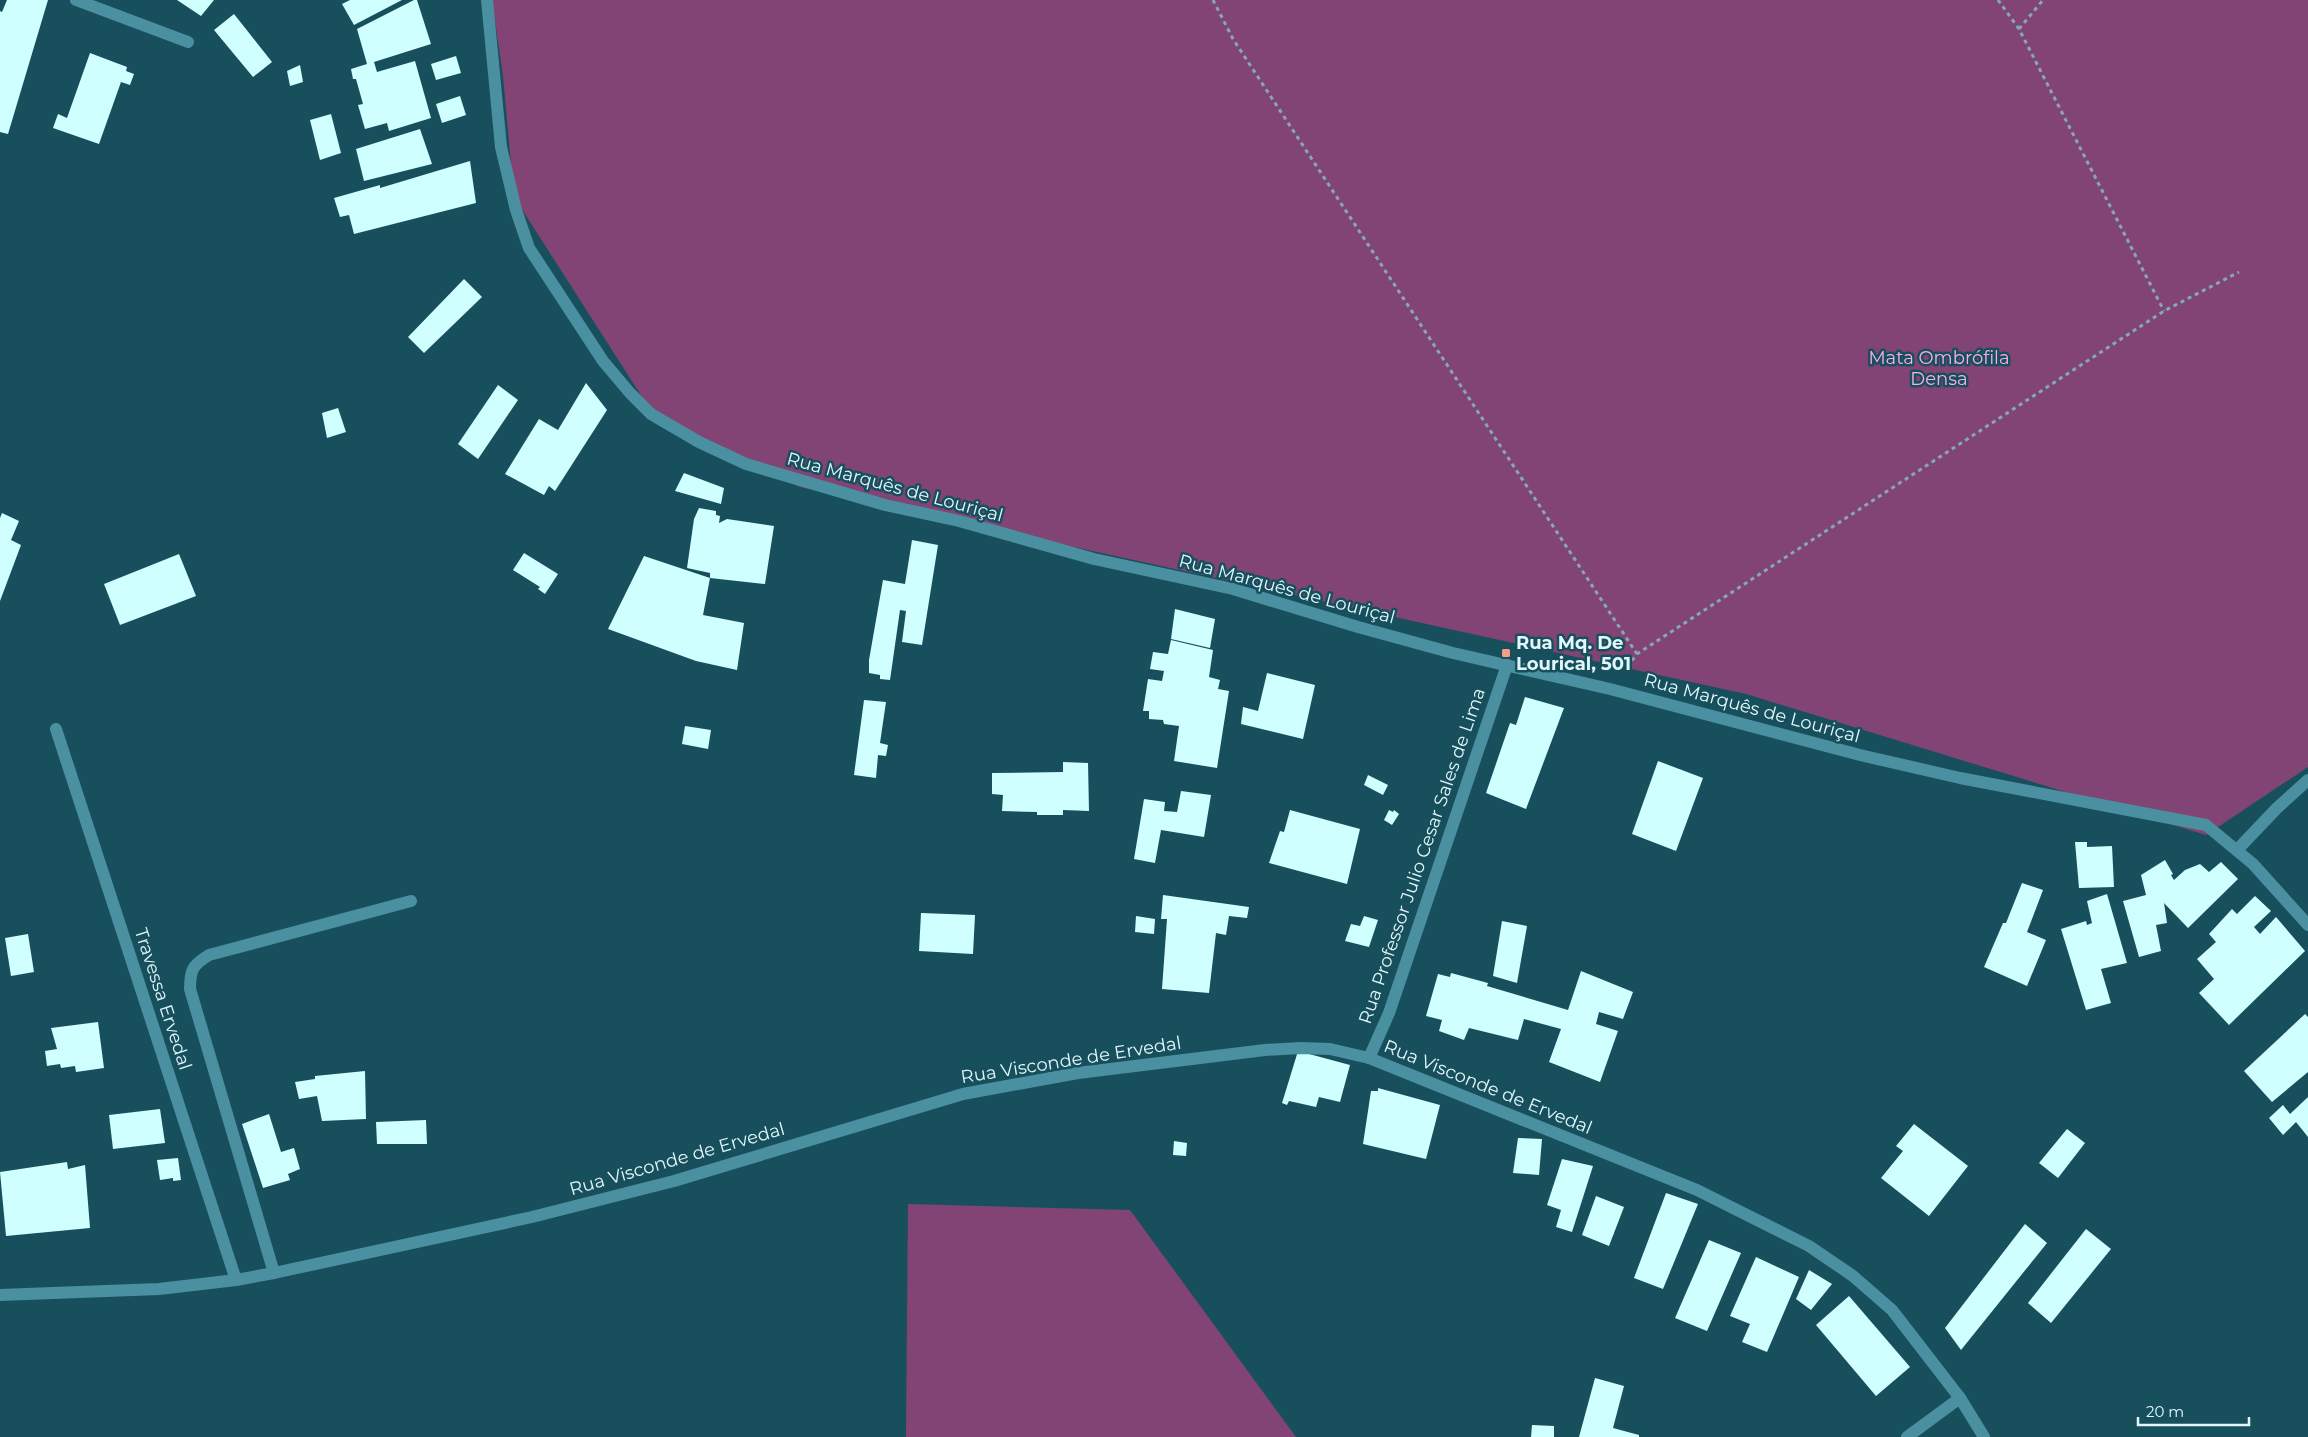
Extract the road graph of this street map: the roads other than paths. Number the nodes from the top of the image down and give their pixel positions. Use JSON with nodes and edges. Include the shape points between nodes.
{"nodes":[{"id":1,"x":76,"y":0,"type":"edge"},
{"id":2,"x":488,"y":0,"type":"edge"},
{"id":3,"x":188,"y":42,"type":"dead end"},
{"id":4,"x":1507,"y":664,"type":"junction"},
{"id":5,"x":56,"y":729,"type":"dead end"},
{"id":6,"x":2308,"y":780,"type":"edge"},
{"id":7,"x":2237,"y":850,"type":"junction"},
{"id":8,"x":411,"y":901,"type":"dead end"},
{"id":9,"x":2308,"y":925,"type":"edge"},
{"id":10,"x":1369,"y":1058,"type":"junction"},
{"id":11,"x":274,"y":1274,"type":"junction"},
{"id":12,"x":236,"y":1280,"type":"junction"},
{"id":13,"x":0,"y":1295,"type":"edge"},
{"id":14,"x":1960,"y":1398,"type":"junction"},
{"id":15,"x":1907,"y":1437,"type":"edge"},
{"id":16,"x":1984,"y":1437,"type":"edge"}],
"edges":[{"from":1,"to":3,"type":"street"},
{"from":2,"to":4,"type":"street","name":"Rua Marquês de Louriçal","via":[[501,147],[529,248],[603,361],[650,414],[746,464],[781,475],[1094,559],[1233,589],[1358,627]]},
{"from":4,"to":7,"type":"street","name":"Rua Marquês de Louriçal","via":[[1860,755],[1960,778],[2206,825]]},
{"from":4,"to":10,"type":"street","name":"Rua Professor Julio Cesar Sales de Lima","via":[[1389,1013]]},
{"from":5,"to":12,"type":"street","name":"Travessa Ervedal"},
{"from":6,"to":7,"type":"street"},
{"from":7,"to":9,"type":"street","name":"Rua Marquês de Louriçal"},
{"from":8,"to":11,"type":"street","via":[[209,955],[196,964],[190,974],[190,989]]},
{"from":10,"to":11,"type":"street","name":"Rua Visconde de Ervedal","via":[[1330,1049],[1265,1050],[1078,1072],[963,1094],[674,1181],[532,1217]]},
{"from":10,"to":14,"type":"street","name":"Rua Visconde de Ervedal","via":[[1697,1190],[1809,1246],[1853,1276],[1892,1310]]},
{"from":11,"to":12,"type":"street","name":"Rua Visconde de Ervedal"},
{"from":12,"to":13,"type":"street","name":"Rua Visconde de Ervedal","via":[[159,1289]]},
{"from":14,"to":15,"type":"street"},
{"from":14,"to":16,"type":"street","name":"Rua Visconde de Ervedal"}]}
